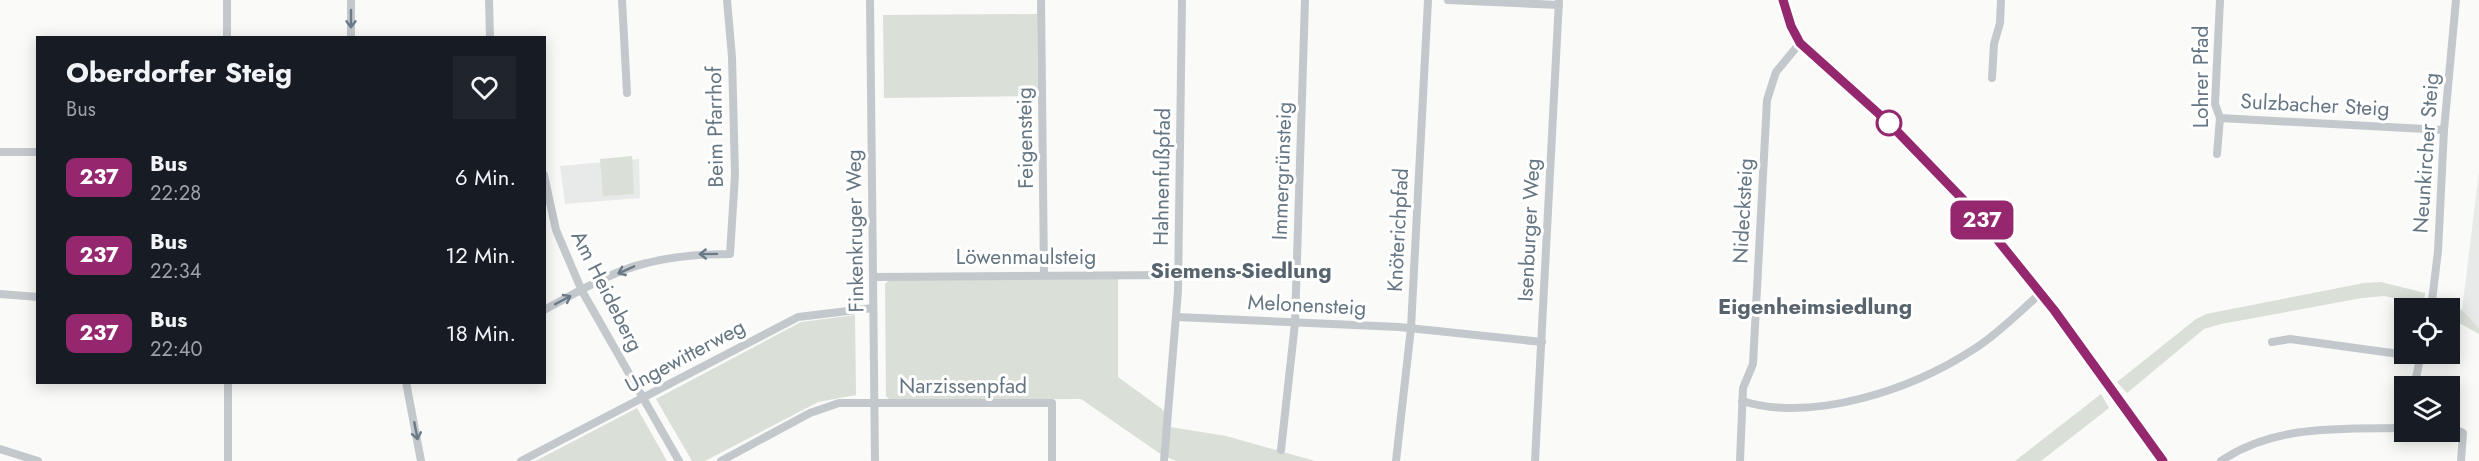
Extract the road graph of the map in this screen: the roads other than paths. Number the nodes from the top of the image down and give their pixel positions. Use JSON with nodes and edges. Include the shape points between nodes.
{"nodes":[{"id":1,"x":227,"y":0,"type":"edge"},
{"id":2,"x":351,"y":0,"type":"edge"},
{"id":3,"x":489,"y":0,"type":"edge"},
{"id":4,"x":622,"y":0,"type":"edge"},
{"id":5,"x":727,"y":0,"type":"edge"},
{"id":6,"x":870,"y":0,"type":"edge"},
{"id":7,"x":1041,"y":0,"type":"edge"},
{"id":8,"x":1182,"y":0,"type":"edge"},
{"id":9,"x":1305,"y":0,"type":"edge"},
{"id":10,"x":1428,"y":0,"type":"edge"},
{"id":11,"x":1448,"y":0,"type":"edge"},
{"id":12,"x":1783,"y":0,"type":"edge"},
{"id":13,"x":2001,"y":0,"type":"edge"},
{"id":14,"x":2220,"y":0,"type":"edge"},
{"id":15,"x":2456,"y":0,"type":"edge"},
{"id":16,"x":1559,"y":2,"type":"edge"},
{"id":17,"x":228,"y":36,"type":"edge"},
{"id":18,"x":351,"y":36,"type":"edge"},
{"id":19,"x":490,"y":36,"type":"edge"},
{"id":20,"x":1800,"y":43,"type":"junction"},
{"id":21,"x":1992,"y":78,"type":"dead end"},
{"id":22,"x":627,"y":93,"type":"dead end"},
{"id":23,"x":2220,"y":118,"type":"junction"},
{"id":24,"x":2444,"y":130,"type":"junction"},
{"id":25,"x":0,"y":152,"type":"edge"},
{"id":26,"x":36,"y":152,"type":"edge"},
{"id":27,"x":2217,"y":154,"type":"dead end"},
{"id":28,"x":546,"y":182,"type":"edge"},
{"id":29,"x":1044,"y":275,"type":"junction"},
{"id":30,"x":1178,"y":275,"type":"junction"},
{"id":31,"x":873,"y":277,"type":"junction"},
{"id":32,"x":582,"y":291,"type":"junction"},
{"id":33,"x":2041,"y":293,"type":"junction"},
{"id":34,"x":0,"y":294,"type":"edge"},
{"id":35,"x":36,"y":297,"type":"edge"},
{"id":36,"x":2432,"y":298,"type":"edge"},
{"id":37,"x":873,"y":308,"type":"junction"},
{"id":38,"x":546,"y":309,"type":"edge"},
{"id":39,"x":1177,"y":317,"type":"junction"},
{"id":40,"x":1295,"y":322,"type":"junction"},
{"id":41,"x":1411,"y":328,"type":"junction"},
{"id":42,"x":1542,"y":342,"type":"junction"},
{"id":43,"x":2272,"y":342,"type":"dead end"},
{"id":44,"x":2394,"y":352,"type":"edge"},
{"id":45,"x":228,"y":384,"type":"edge"},
{"id":46,"x":406,"y":384,"type":"edge"},
{"id":47,"x":644,"y":399,"type":"junction"},
{"id":48,"x":1742,"y":401,"type":"junction"},
{"id":49,"x":874,"y":402,"type":"junction"},
{"id":50,"x":2394,"y":428,"type":"edge"},
{"id":51,"x":2460,"y":432,"type":"edge"},
{"id":52,"x":0,"y":449,"type":"edge"},
{"id":53,"x":1281,"y":450,"type":"dead end"},
{"id":54,"x":38,"y":461,"type":"edge"},
{"id":55,"x":228,"y":461,"type":"edge"},
{"id":56,"x":421,"y":461,"type":"edge"},
{"id":57,"x":521,"y":461,"type":"edge"},
{"id":58,"x":679,"y":461,"type":"edge"},
{"id":59,"x":721,"y":461,"type":"edge"},
{"id":60,"x":875,"y":461,"type":"edge"},
{"id":61,"x":1052,"y":461,"type":"edge"},
{"id":62,"x":1164,"y":461,"type":"edge"},
{"id":63,"x":1396,"y":461,"type":"edge"},
{"id":64,"x":1535,"y":461,"type":"edge"},
{"id":65,"x":1740,"y":461,"type":"edge"},
{"id":66,"x":2163,"y":461,"type":"edge"},
{"id":67,"x":2221,"y":461,"type":"edge"},
{"id":68,"x":2462,"y":461,"type":"edge"}],
"edges":[{"from":1,"to":17,"type":"street"},
{"from":2,"to":18,"type":"street","one_way":true},
{"from":3,"to":19,"type":"street"},
{"from":4,"to":22,"type":"street"},
{"from":5,"to":32,"type":"street","name":"Beim Pfarrhof","one_way":true,"via":[[735,176],[730,254],[686,255],[640,264]]},
{"from":6,"to":31,"type":"street","name":"Finkenkruger Weg"},
{"from":7,"to":29,"type":"street","name":"Feigensteig"},
{"from":8,"to":30,"type":"street","name":"Hahnenfußpfad"},
{"from":9,"to":40,"type":"street","name":"Immergrünsteig"},
{"from":10,"to":41,"type":"street","name":"Knöterichpfad"},
{"from":11,"to":16,"type":"street"},
{"from":12,"to":20,"type":"street"},
{"from":13,"to":21,"type":"street"},
{"from":14,"to":23,"type":"street","name":"Lohrer Pfad","via":[[2215,104]]},
{"from":15,"to":24,"type":"street","name":"Neunkircher Steig"},
{"from":16,"to":42,"type":"street","name":"Isenburger Weg"},
{"from":20,"to":33,"type":"street","via":[[1957,191]]},
{"from":20,"to":48,"type":"street","name":"Nidecksteig","via":[[1776,72],[1767,100],[1752,364],[1744,381]]},
{"from":23,"to":24,"type":"street","name":"Sulzbacher Steig"},
{"from":23,"to":27,"type":"street","name":"Lohrer Pfad"},
{"from":24,"to":36,"type":"street","name":"Neunkircher Steig"},
{"from":25,"to":26,"type":"street"},
{"from":28,"to":32,"type":"street","name":"Am Heideberg","via":[[556,230]]},
{"from":29,"to":30,"type":"street","name":"Löwenmaulsteig"},
{"from":29,"to":31,"type":"street","name":"Löwenmaulsteig"},
{"from":30,"to":39,"type":"street","name":"Hahnenfußpfad"},
{"from":31,"to":37,"type":"street","name":"Finkenkruger Weg"},
{"from":38,"to":32,"type":"street","one_way":true},
{"from":32,"to":47,"type":"street","name":"Am Heideberg"},
{"from":33,"to":48,"type":"street","via":[[1975,349],[1900,386],[1860,398],[1796,407]]},
{"from":33,"to":66,"type":"street"},
{"from":34,"to":35,"type":"street"},
{"from":37,"to":47,"type":"street","name":"Ungewitterweg","via":[[798,317]]},
{"from":37,"to":49,"type":"street","name":"Finkenkruger Weg"},
{"from":39,"to":40,"type":"street","name":"Melonensteig"},
{"from":39,"to":62,"type":"street","name":"Hahnenfußpfad"},
{"from":40,"to":41,"type":"street","name":"Melonensteig"},
{"from":40,"to":53,"type":"street","name":"Immergrünsteig"},
{"from":41,"to":42,"type":"street","name":"Melonensteig"},
{"from":41,"to":63,"type":"street","name":"Knöterichpfad"},
{"from":42,"to":64,"type":"street","name":"Isenburger Weg"},
{"from":43,"to":44,"type":"street","via":[[2290,339]]},
{"from":45,"to":55,"type":"street"},
{"from":46,"to":56,"type":"street","one_way":true},
{"from":47,"to":57,"type":"street","name":"Ungewitterweg"},
{"from":47,"to":58,"type":"street","name":"Am Heideberg"},
{"from":48,"to":65,"type":"street","name":"Nidecksteig"},
{"from":49,"to":59,"type":"street","via":[[847,402],[821,408]]},
{"from":49,"to":60,"type":"street","name":"Finkenkruger Weg"},
{"from":49,"to":61,"type":"street","name":"Narzissenpfad","via":[[1052,403]]},
{"from":50,"to":67,"type":"street","via":[[2327,429],[2272,436]]},
{"from":51,"to":68,"type":"street"},
{"from":52,"to":54,"type":"street"}]}
